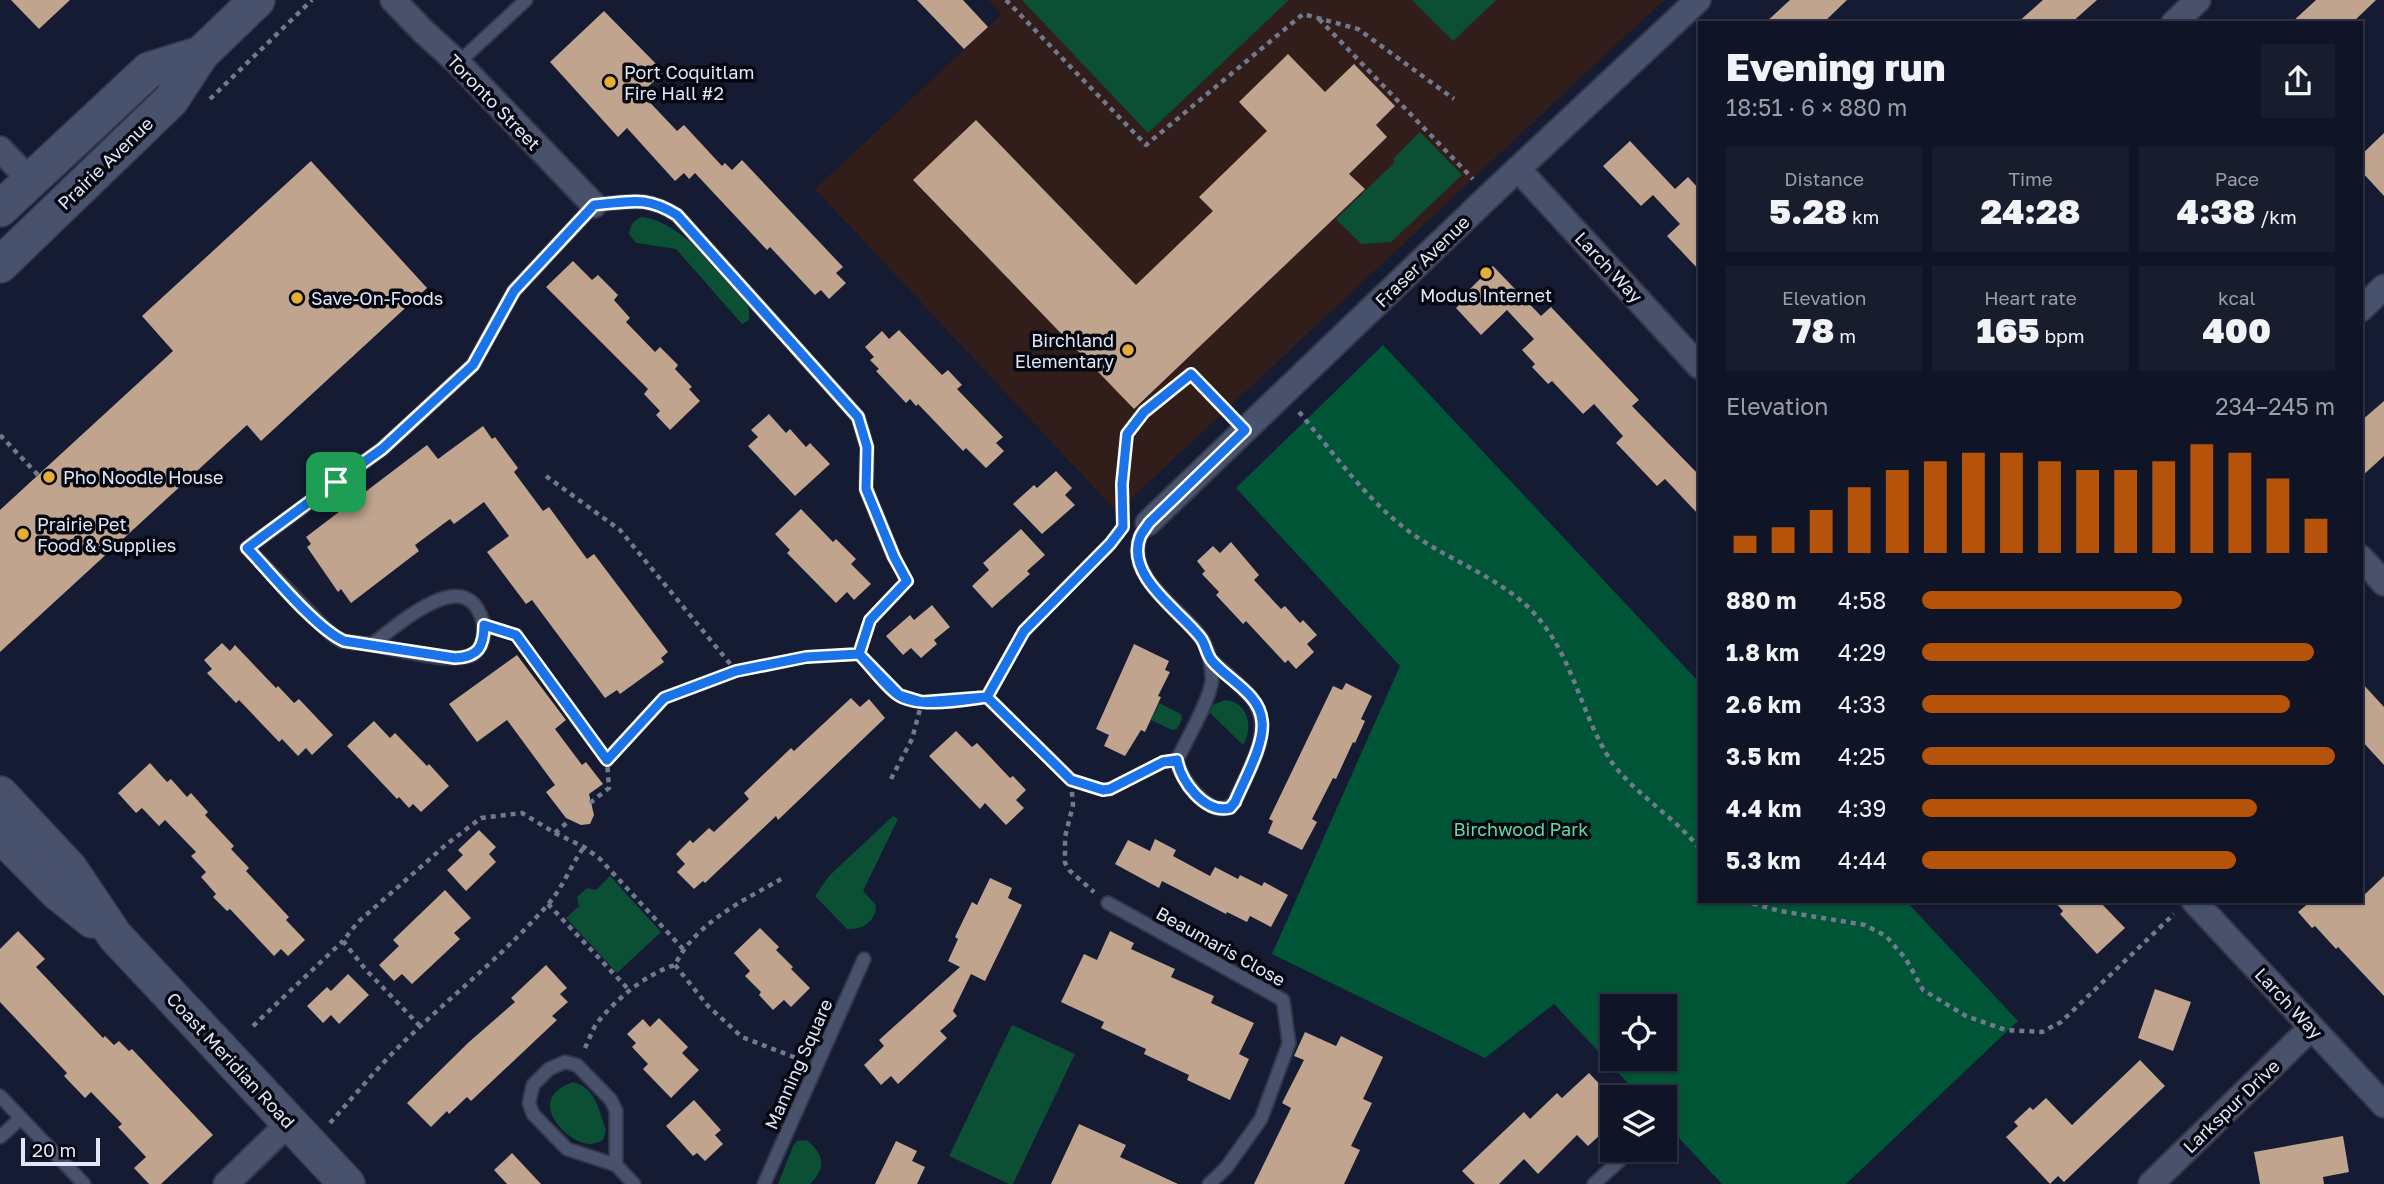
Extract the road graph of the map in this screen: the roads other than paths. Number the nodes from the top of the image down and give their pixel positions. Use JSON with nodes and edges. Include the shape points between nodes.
{"nodes":[{"id":1,"x":257,"y":0,"type":"edge"},
{"id":2,"x":393,"y":0,"type":"edge"},
{"id":3,"x":526,"y":0,"type":"edge"},
{"id":4,"x":1698,"y":0,"type":"edge"},
{"id":5,"x":2198,"y":0,"type":"edge"},
{"id":6,"x":2176,"y":21,"type":"edge"},
{"id":7,"x":201,"y":54,"type":"junction"},
{"id":8,"x":458,"y":63,"type":"junction"},
{"id":9,"x":0,"y":149,"type":"edge"},
{"id":10,"x":1518,"y":169,"type":"junction"},
{"id":11,"x":30,"y":180,"type":"junction"},
{"id":12,"x":594,"y":205,"type":"junction"},
{"id":13,"x":0,"y":209,"type":"edge"},
{"id":14,"x":0,"y":265,"type":"edge"},
{"id":15,"x":2384,"y":287,"type":"edge"},
{"id":16,"x":2363,"y":307,"type":"edge"},
{"id":17,"x":1698,"y":365,"type":"edge"},
{"id":18,"x":1149,"y":523,"type":"joint"},
{"id":19,"x":894,"y":557,"type":"road end"},
{"id":20,"x":2363,"y":560,"type":"edge"},
{"id":21,"x":2384,"y":583,"type":"edge"},
{"id":22,"x":371,"y":645,"type":"junction"},
{"id":23,"x":1210,"y":659,"type":"junction"},
{"id":24,"x":0,"y":794,"type":"edge"},
{"id":25,"x":11,"y":842,"type":"edge"},
{"id":26,"x":1108,"y":903,"type":"road end"},
{"id":27,"x":2187,"y":905,"type":"edge"},
{"id":28,"x":864,"y":959,"type":"dead end"},
{"id":29,"x":2311,"y":1027,"type":"junction"},
{"id":30,"x":0,"y":1096,"type":"edge"},
{"id":31,"x":2384,"y":1105,"type":"edge"},
{"id":32,"x":20,"y":1118,"type":"junction"},
{"id":33,"x":300,"y":1134,"type":"junction"},
{"id":34,"x":0,"y":1137,"type":"edge"},
{"id":35,"x":1618,"y":1162,"type":"edge"},
{"id":36,"x":616,"y":1165,"type":"junction"},
{"id":37,"x":84,"y":1184,"type":"edge"},
{"id":38,"x":226,"y":1184,"type":"edge"},
{"id":39,"x":347,"y":1184,"type":"edge"},
{"id":40,"x":634,"y":1184,"type":"edge"},
{"id":41,"x":764,"y":1184,"type":"edge"},
{"id":42,"x":1209,"y":1184,"type":"edge"},
{"id":43,"x":1594,"y":1184,"type":"edge"},
{"id":44,"x":2151,"y":1184,"type":"edge"}],
"edges":[{"from":1,"to":7,"type":"main road","name":"Prairie Avenue"},
{"from":2,"to":8,"type":"street","name":"Toronto Street"},
{"from":3,"to":8,"type":"lane"},
{"from":4,"to":10,"type":"street","name":"Fraser Avenue"},
{"from":5,"to":6,"type":"street"},
{"from":7,"to":11,"type":"main road","name":"Prairie Avenue","via":[[149,70]]},
{"from":7,"to":14,"type":"main road","name":"Prairie Avenue","via":[[171,100]]},
{"from":8,"to":12,"type":"street","name":"Toronto Street"},
{"from":9,"to":11,"type":"street"},
{"from":10,"to":17,"type":"street","name":"Larch Way"},
{"from":10,"to":18,"type":"street","name":"Fraser Avenue"},
{"from":11,"to":13,"type":"main road","name":"Prairie Avenue"},
{"from":12,"to":19,"type":"lane","via":[[640,201],[659,204],[677,215],[858,417],[867,447],[866,489]]},
{"from":12,"to":22,"type":"lane","via":[[514,291],[473,365],[382,449],[247,548],[333,636]]},
{"from":15,"to":16,"type":"street"},
{"from":18,"to":23,"type":"lane","via":[[1140,538],[1141,569],[1202,639]]},
{"from":20,"to":21,"type":"street"},
{"from":22,"to":22,"type":"lane","via":[[443,597],[475,604],[484,625],[484,639],[467,657]]},
{"from":23,"to":23,"type":"lane","via":[[1212,682],[1177,760],[1181,776],[1198,796],[1218,808],[1230,808],[1262,736],[1260,710]]},
{"from":24,"to":25,"type":"main road","name":"Coast Meridian Road"},
{"from":25,"to":33,"type":"main road","name":"Coast Meridian Road","via":[[70,869],[115,936]]},
{"from":26,"to":42,"type":"lane","name":"Beaumaris Close","via":[[1283,1000],[1289,1043],[1261,1119]]},
{"from":27,"to":29,"type":"street","name":"Larch Way"},
{"from":28,"to":41,"type":"lane","name":"Manning Square"},
{"from":29,"to":31,"type":"street","name":"Larch Way"},
{"from":29,"to":44,"type":"street","name":"Larkspur Drive"},
{"from":30,"to":32,"type":"lane"},
{"from":32,"to":34,"type":"lane"},
{"from":32,"to":37,"type":"lane"},
{"from":33,"to":38,"type":"street"},
{"from":33,"to":39,"type":"main road","name":"Coast Meridian Road"},
{"from":35,"to":43,"type":"lane"},
{"from":36,"to":36,"type":"lane","via":[[616,1111],[611,1100],[577,1065],[565,1062],[549,1069],[533,1085],[529,1102],[533,1114],[568,1149]]},
{"from":36,"to":40,"type":"lane"}]}
